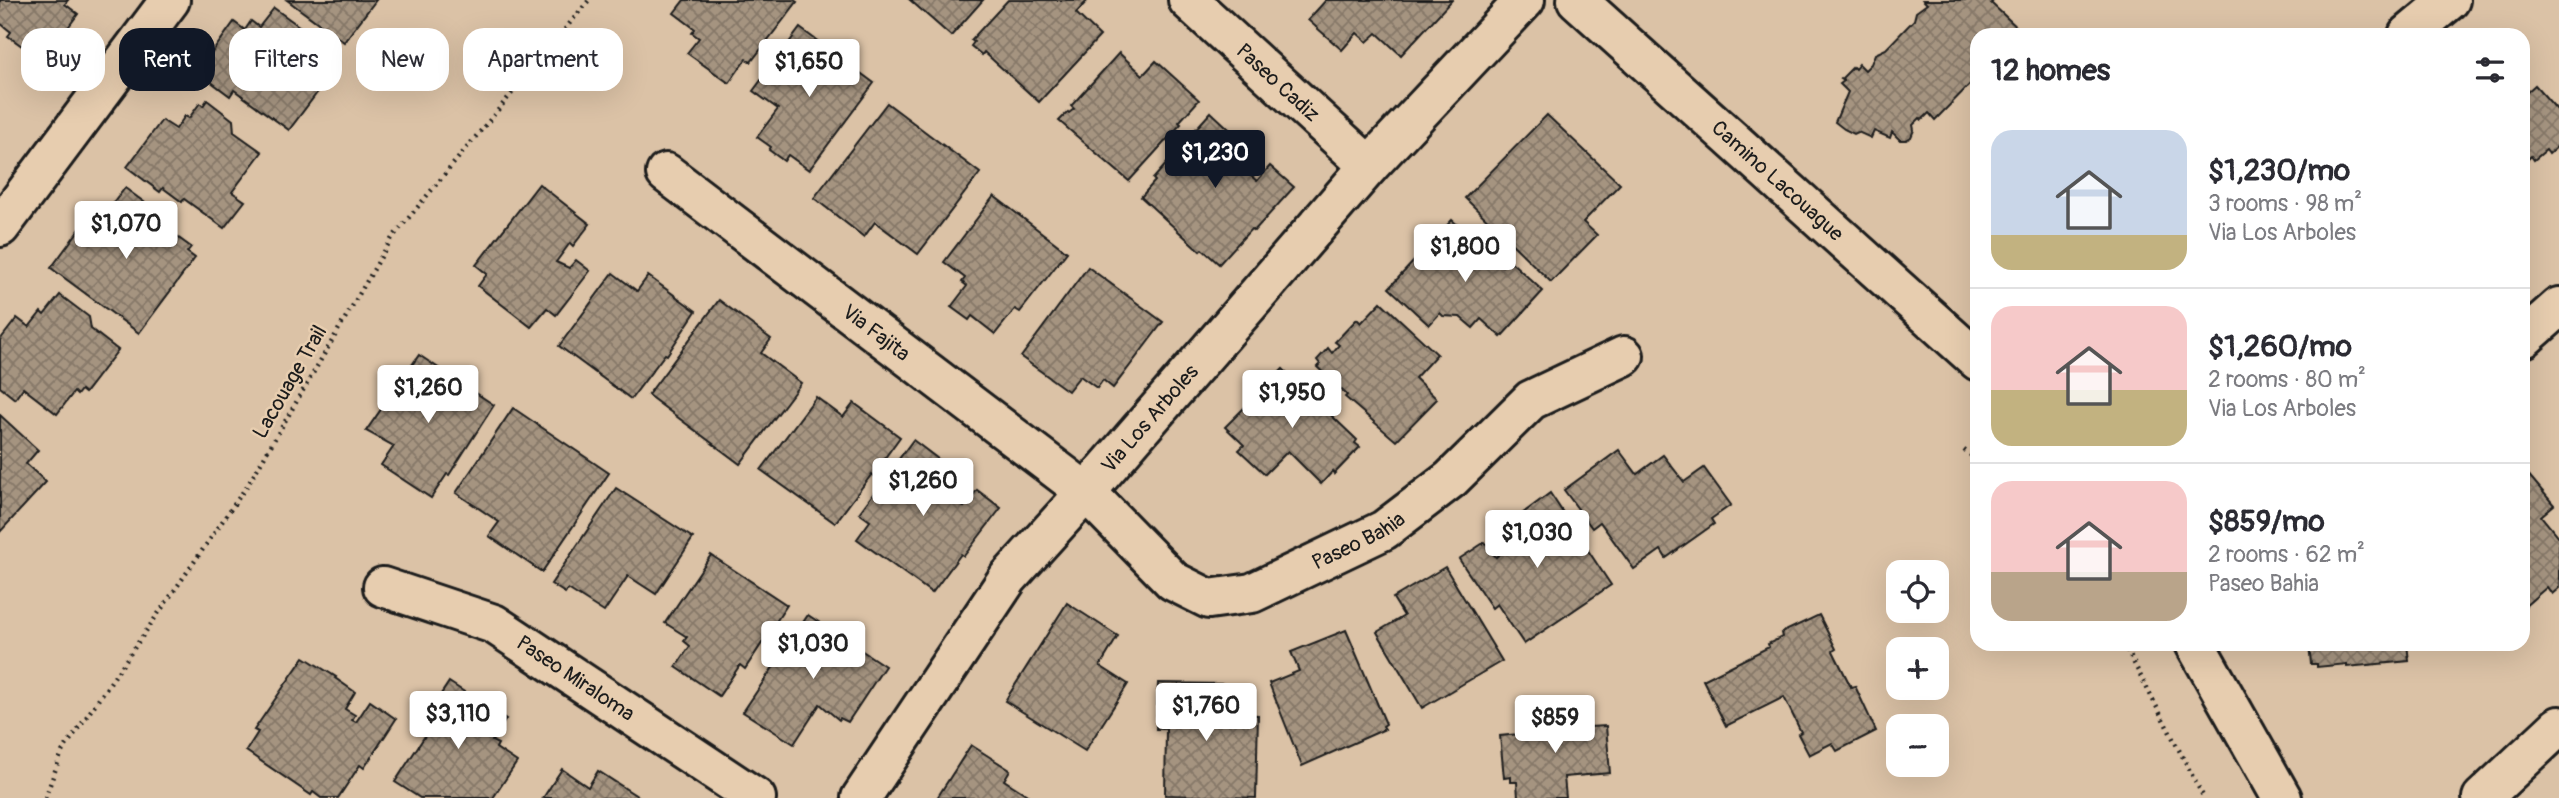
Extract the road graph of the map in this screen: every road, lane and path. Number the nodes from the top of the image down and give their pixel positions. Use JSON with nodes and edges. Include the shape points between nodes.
{"nodes":[{"id":1,"x":170,"y":0,"type":"edge"},
{"id":2,"x":589,"y":0,"type":"edge"},
{"id":3,"x":1188,"y":0,"type":"edge"},
{"id":4,"x":1525,"y":0,"type":"edge"},
{"id":5,"x":1577,"y":0,"type":"edge"},
{"id":6,"x":2450,"y":0,"type":"edge"},
{"id":7,"x":2416,"y":28,"type":"edge"},
{"id":8,"x":1369,"y":166,"type":"junction"},
{"id":9,"x":666,"y":173,"type":"dead end"},
{"id":10,"x":0,"y":227,"type":"edge"},
{"id":11,"x":2559,"y":307,"type":"edge"},
{"id":12,"x":2530,"y":333,"type":"edge"},
{"id":13,"x":1970,"y":354,"type":"edge"},
{"id":14,"x":1624,"y":356,"type":"dead end"},
{"id":15,"x":1964,"y":450,"type":"dead end"},
{"id":16,"x":1970,"y":455,"type":"edge"},
{"id":17,"x":1086,"y":492,"type":"junction"},
{"id":18,"x":383,"y":587,"type":"dead end"},
{"id":19,"x":2128,"y":651,"type":"edge"},
{"id":20,"x":2199,"y":651,"type":"edge"},
{"id":21,"x":2559,"y":726,"type":"edge"},
{"id":22,"x":45,"y":798,"type":"edge"},
{"id":23,"x":756,"y":798,"type":"edge"},
{"id":24,"x":862,"y":798,"type":"edge"},
{"id":25,"x":2204,"y":798,"type":"edge"},
{"id":26,"x":2282,"y":798,"type":"edge"},
{"id":27,"x":2482,"y":798,"type":"edge"}],
"edges":[{"from":1,"to":10,"type":"street"},
{"from":2,"to":22,"type":"path","name":"Lacouage Trail","via":[[392,239],[249,483],[62,752]]},
{"from":3,"to":8,"type":"street","name":"Paseo Cadiz"},
{"from":4,"to":8,"type":"street","name":"Via Los Arboles"},
{"from":5,"to":13,"type":"street","name":"Camino Lacouague"},
{"from":6,"to":7,"type":"street"},
{"from":8,"to":17,"type":"street","name":"Via Los Arboles"},
{"from":9,"to":17,"type":"street","name":"Via Fajita"},
{"from":11,"to":12,"type":"street"},
{"from":14,"to":17,"type":"street","name":"Paseo Bahia","via":[[1531,400],[1451,479],[1384,530],[1252,593],[1209,599],[1173,581]]},
{"from":15,"to":16,"type":"path"},
{"from":17,"to":24,"type":"street","name":"Via Los Arboles","via":[[1008,578]]},
{"from":18,"to":23,"type":"street","name":"Paseo Miraloma","via":[[494,624]]},
{"from":19,"to":25,"type":"path"},
{"from":20,"to":26,"type":"street"},
{"from":21,"to":27,"type":"street"}]}
